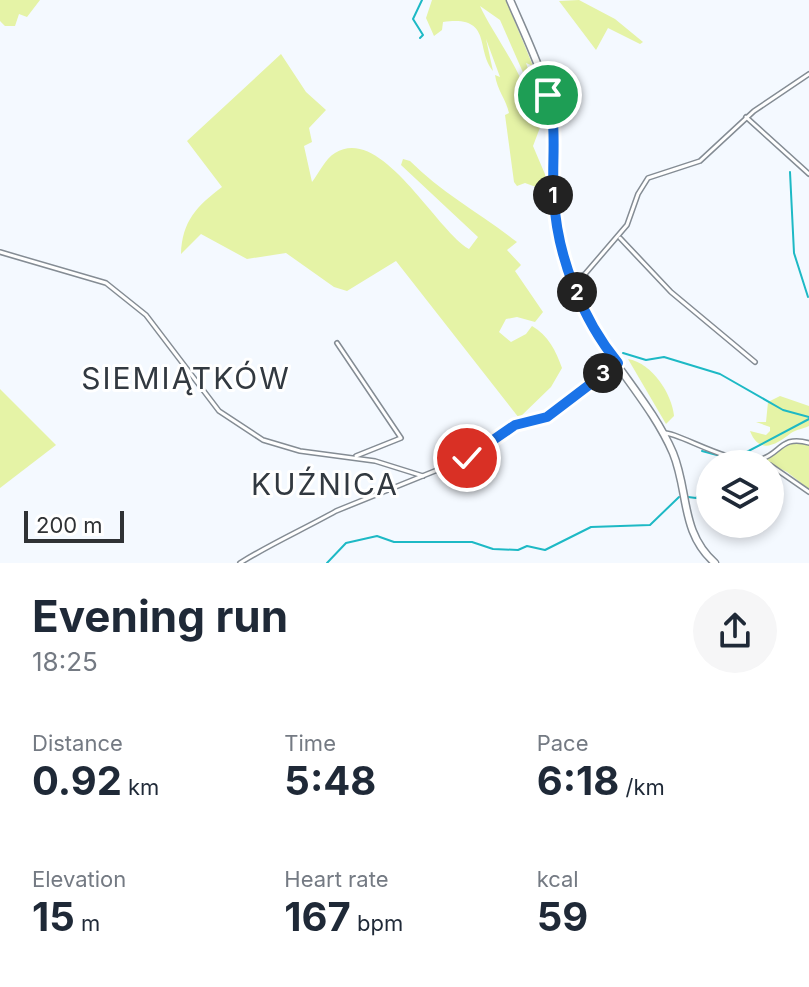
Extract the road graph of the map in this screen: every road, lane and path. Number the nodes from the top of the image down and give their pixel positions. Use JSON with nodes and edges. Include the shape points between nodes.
{"nodes":[{"id":1,"x":510,"y":0,"type":"edge"},
{"id":2,"x":809,"y":74,"type":"edge"},
{"id":3,"x":746,"y":117,"type":"junction"},
{"id":4,"x":809,"y":174,"type":"edge"},
{"id":5,"x":618,"y":237,"type":"junction"},
{"id":6,"x":0,"y":252,"type":"edge"},
{"id":7,"x":574,"y":280,"type":"junction"},
{"id":8,"x":337,"y":343,"type":"dead end"},
{"id":9,"x":755,"y":362,"type":"dead end"},
{"id":10,"x":618,"y":363,"type":"junction"},
{"id":11,"x":662,"y":433,"type":"junction"},
{"id":12,"x":809,"y":443,"type":"edge"},
{"id":13,"x":706,"y":450,"type":"edge"},
{"id":14,"x":773,"y":450,"type":"edge"},
{"id":15,"x":356,"y":457,"type":"junction"},
{"id":16,"x":784,"y":474,"type":"edge"},
{"id":17,"x":423,"y":476,"type":"junction"},
{"id":18,"x":809,"y":492,"type":"edge"},
{"id":19,"x":240,"y":563,"type":"edge"},
{"id":20,"x":715,"y":563,"type":"edge"}],
"edges":[{"from":1,"to":7,"type":"main road","via":[[552,111],[555,213]]},
{"from":2,"to":3,"type":"street"},
{"from":3,"to":4,"type":"street"},
{"from":3,"to":5,"type":"street","via":[[700,161],[648,178]]},
{"from":5,"to":7,"type":"street"},
{"from":5,"to":9,"type":"street","via":[[671,292]]},
{"from":6,"to":15,"type":"street","via":[[94,277],[116,290],[146,315],[219,411],[263,440],[300,451]]},
{"from":7,"to":10,"type":"main road","via":[[586,315]]},
{"from":8,"to":15,"type":"street","via":[[401,438]]},
{"from":10,"to":11,"type":"main road"},
{"from":10,"to":17,"type":"street","via":[[547,417],[515,425],[478,452]]},
{"from":11,"to":13,"type":"street"},
{"from":11,"to":20,"type":"main road","via":[[676,462],[692,532]]},
{"from":12,"to":14,"type":"street","via":[[791,440]]},
{"from":15,"to":17,"type":"street"},
{"from":16,"to":18,"type":"street"},
{"from":17,"to":19,"type":"street","via":[[293,531]]}]}
